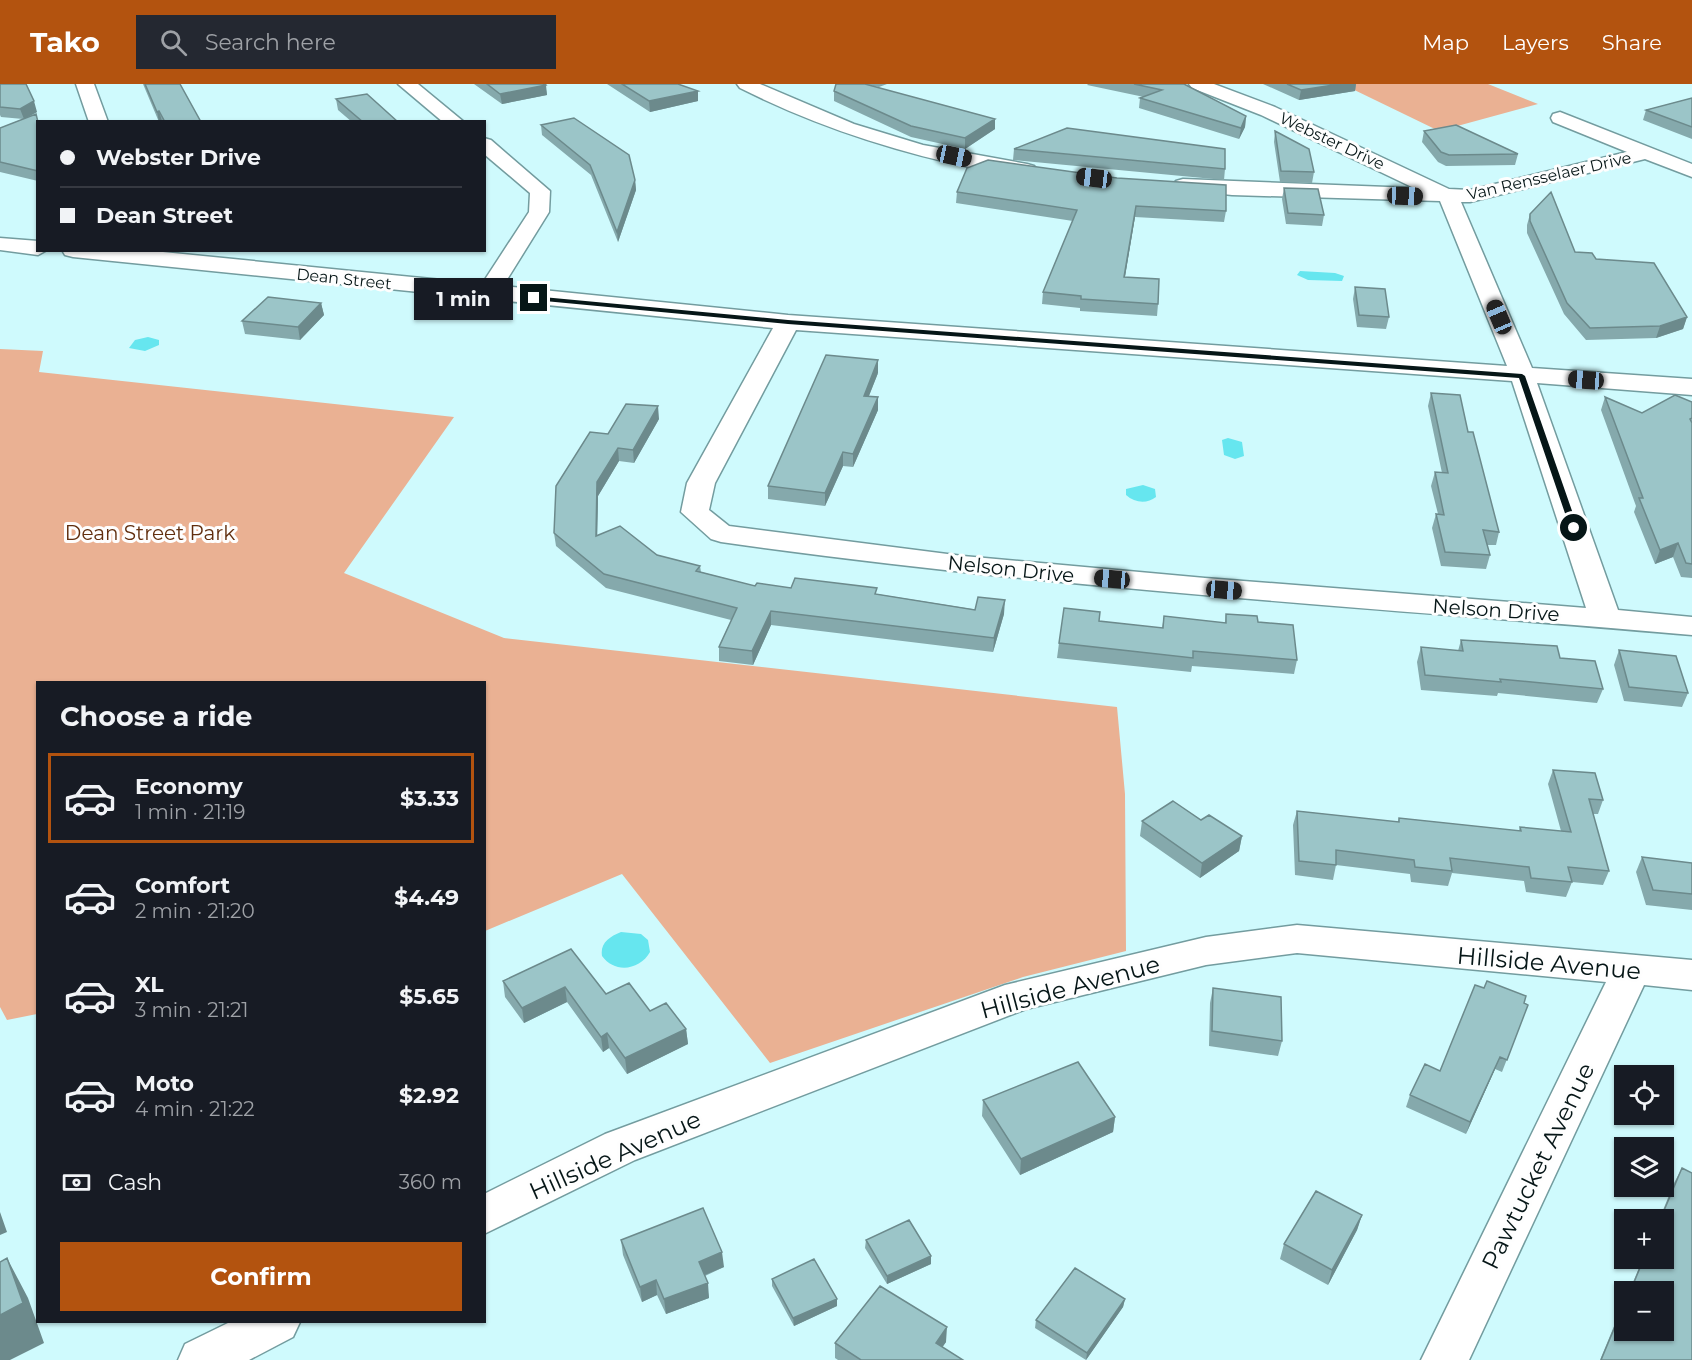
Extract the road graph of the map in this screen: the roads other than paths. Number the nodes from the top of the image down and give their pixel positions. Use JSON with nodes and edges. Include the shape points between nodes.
{"nodes":[{"id":1,"x":85,"y":84,"type":"edge"},
{"id":2,"x":407,"y":84,"type":"edge"},
{"id":3,"x":746,"y":84,"type":"edge"},
{"id":4,"x":1198,"y":84,"type":"edge"},
{"id":5,"x":1560,"y":118,"type":"dead end"},
{"id":6,"x":98,"y":120,"type":"edge"},
{"id":7,"x":452,"y":120,"type":"edge"},
{"id":8,"x":486,"y":146,"type":"edge"},
{"id":9,"x":1647,"y":153,"type":"junction"},
{"id":10,"x":1692,"y":171,"type":"edge"},
{"id":11,"x":1049,"y":173,"type":"edge"},
{"id":12,"x":1163,"y":184,"type":"edge"},
{"id":13,"x":1449,"y":197,"type":"junction"},
{"id":14,"x":0,"y":244,"type":"edge"},
{"id":15,"x":36,"y":248,"type":"edge"},
{"id":16,"x":92,"y":252,"type":"edge"},
{"id":17,"x":488,"y":294,"type":"junction"},
{"id":18,"x":788,"y":322,"type":"junction"},
{"id":19,"x":1522,"y":376,"type":"junction"},
{"id":20,"x":1692,"y":387,"type":"edge"},
{"id":21,"x":1605,"y":618,"type":"junction"},
{"id":22,"x":1692,"y":626,"type":"edge"},
{"id":23,"x":1631,"y":971,"type":"junction"},
{"id":24,"x":1692,"y":975,"type":"edge"},
{"id":25,"x":486,"y":1214,"type":"edge"},
{"id":26,"x":274,"y":1323,"type":"edge"},
{"id":27,"x":202,"y":1360,"type":"edge"},
{"id":28,"x":1445,"y":1360,"type":"edge"}],
"edges":[{"from":1,"to":6,"type":"street"},
{"from":2,"to":7,"type":"street"},
{"from":3,"to":11,"type":"street","via":[[853,131],[934,152]]},
{"from":4,"to":13,"type":"street","name":"Webster Drive","via":[[1268,111]]},
{"from":5,"to":9,"type":"street"},
{"from":8,"to":17,"type":"street","via":[[540,191],[539,212]]},
{"from":9,"to":10,"type":"street"},
{"from":9,"to":13,"type":"street","name":"Van Rensselaer Drive","via":[[1470,196]]},
{"from":12,"to":13,"type":"street","name":"Van Rensselaer Drive"},
{"from":13,"to":19,"type":"street"},
{"from":14,"to":15,"type":"street"},
{"from":16,"to":17,"type":"street","name":"Dean Street"},
{"from":17,"to":18,"type":"street","name":"Dean Street"},
{"from":18,"to":19,"type":"street","name":"Dean Street"},
{"from":18,"to":21,"type":"street","name":"Nelson Drive","via":[[701,483],[695,512],[721,533],[955,564],[1269,594]]},
{"from":19,"to":20,"type":"street","name":"Dean Street"},
{"from":19,"to":21,"type":"street"},
{"from":21,"to":22,"type":"street","name":"Nelson Drive"},
{"from":23,"to":24,"type":"street","name":"Hillside Avenue"},
{"from":23,"to":25,"type":"street","name":"Hillside Avenue","via":[[1297,939],[1206,951],[1019,996],[620,1147]]},
{"from":23,"to":28,"type":"street","name":"Pawtucket Avenue"},
{"from":26,"to":27,"type":"street"}]}
